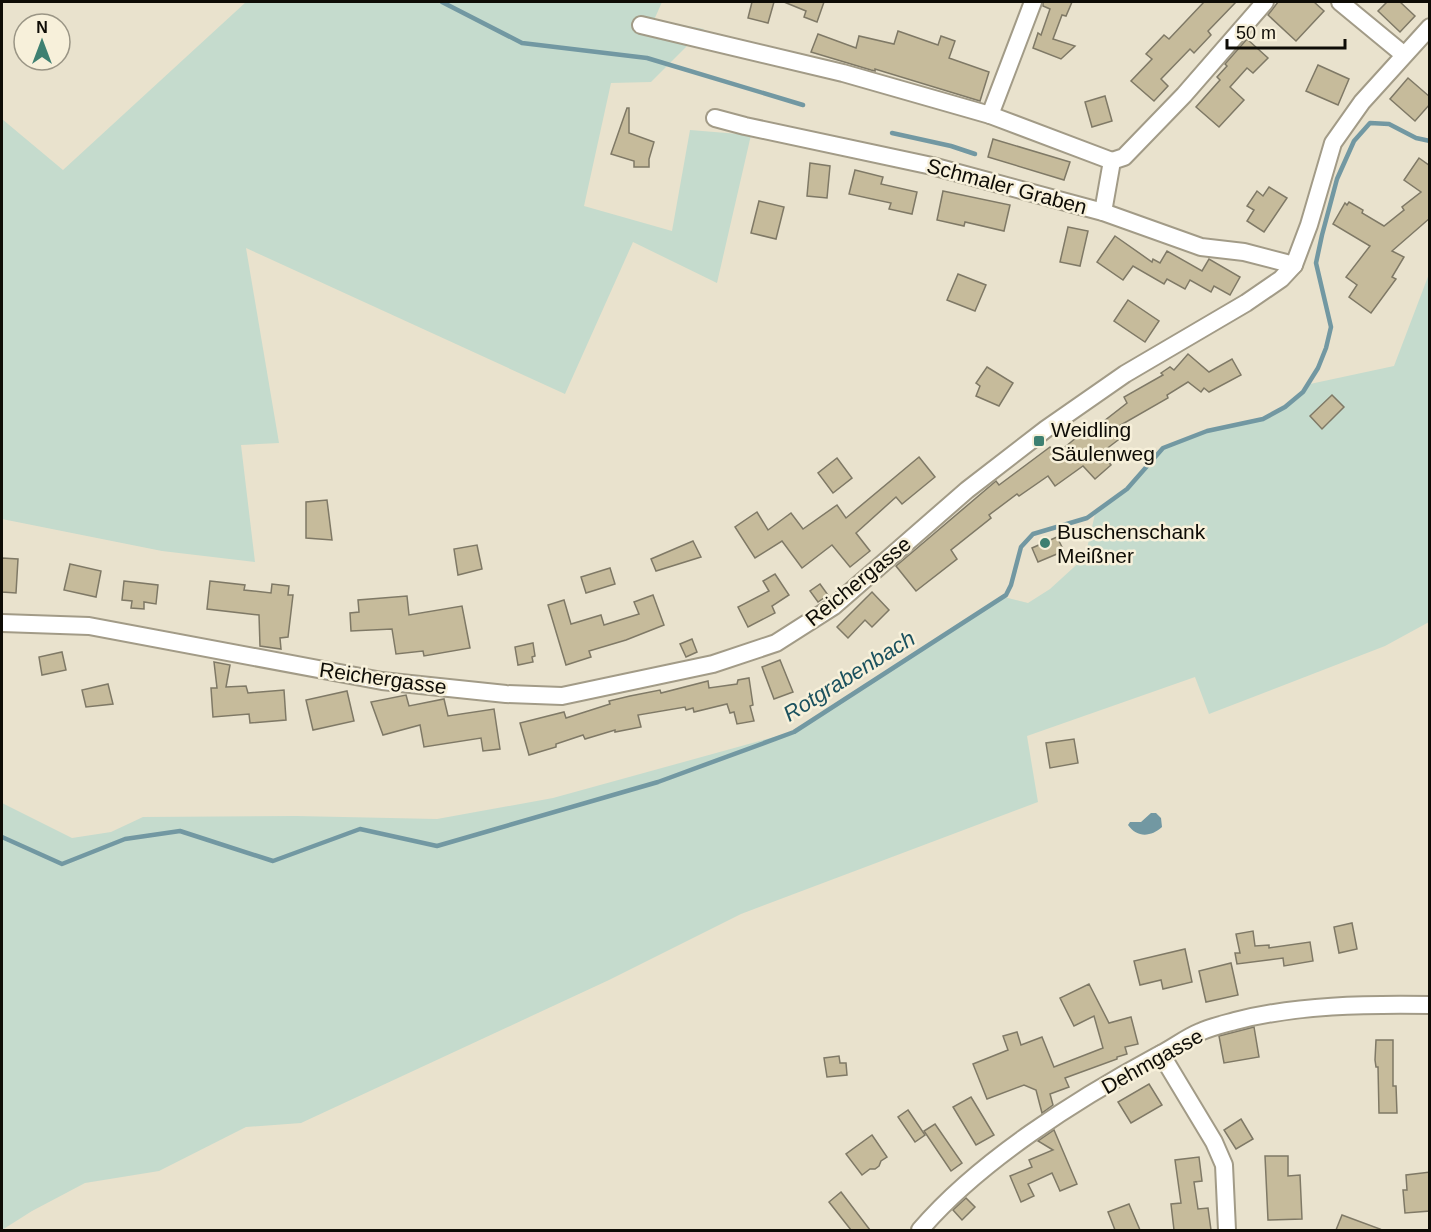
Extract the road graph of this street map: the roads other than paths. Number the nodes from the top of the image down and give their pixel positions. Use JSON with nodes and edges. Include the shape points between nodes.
{"nodes":[{"id":1,"x":1033,"y":2,"type":"edge"},
{"id":2,"x":1265,"y":2,"type":"edge"},
{"id":3,"x":1340,"y":2,"type":"edge"},
{"id":4,"x":641,"y":25,"type":"dead end"},
{"id":5,"x":1430,"y":27,"type":"edge"},
{"id":6,"x":1403,"y":54,"type":"junction"},
{"id":7,"x":990,"y":115,"type":"junction"},
{"id":8,"x":715,"y":118,"type":"dead end"},
{"id":9,"x":1112,"y":161,"type":"junction"},
{"id":10,"x":1103,"y":212,"type":"junction"},
{"id":11,"x":1294,"y":265,"type":"junction"},
{"id":12,"x":2,"y":622,"type":"edge"},
{"id":13,"x":1430,"y":1005,"type":"edge"},
{"id":14,"x":1161,"y":1054,"type":"junction"},
{"id":15,"x":920,"y":1230,"type":"edge"},
{"id":16,"x":1227,"y":1230,"type":"edge"}],
"edges":[{"from":1,"to":7,"type":"street"},
{"from":2,"to":9,"type":"street","via":[[1184,95],[1124,157]]},
{"from":3,"to":6,"type":"street"},
{"from":4,"to":7,"type":"street","via":[[843,73]]},
{"from":5,"to":6,"type":"street","name":"Reichergasse"},
{"from":6,"to":11,"type":"street","name":"Reichergasse","via":[[1333,143]]},
{"from":7,"to":9,"type":"street"},
{"from":8,"to":10,"type":"street","name":"Schmaler Graben","via":[[932,166]]},
{"from":9,"to":10,"type":"street"},
{"from":10,"to":11,"type":"street","name":"Schmaler Graben","via":[[1201,247],[1244,252]]},
{"from":11,"to":12,"type":"street","name":"Reichergasse","via":[[1246,303],[1125,374],[1035,437],[967,490],[834,606],[776,643],[713,664],[562,696],[506,694],[382,681],[89,626]]},
{"from":13,"to":14,"type":"street","name":"Dehmgasse","via":[[1307,1009],[1236,1020],[1199,1032]]},
{"from":14,"to":15,"type":"street","name":"Dehmgasse","via":[[1111,1081],[1011,1148]]},
{"from":14,"to":16,"type":"street","via":[[1224,1165]]}]}
